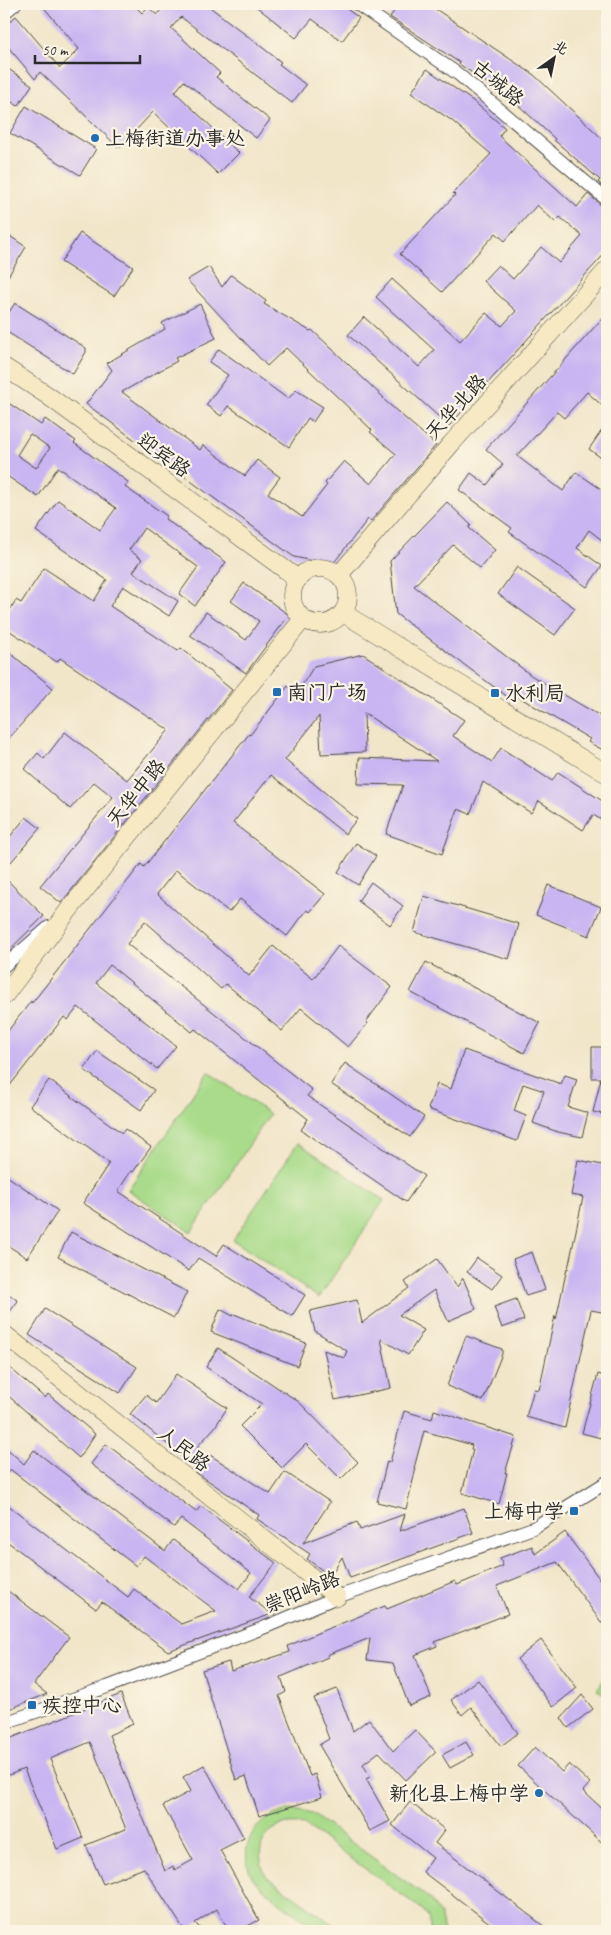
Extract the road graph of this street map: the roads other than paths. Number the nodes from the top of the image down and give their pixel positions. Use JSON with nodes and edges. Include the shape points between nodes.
{"nodes":[{"id":1,"x":15,"y":4,"type":"edge"},
{"id":2,"x":357,"y":4,"type":"edge"},
{"id":3,"x":4,"y":12,"type":"edge"},
{"id":4,"x":607,"y":200,"type":"edge"},
{"id":5,"x":607,"y":270,"type":"edge"},
{"id":6,"x":4,"y":367,"type":"edge"},
{"id":7,"x":339,"y":576,"type":"junction"},
{"id":8,"x":298,"y":579,"type":"junction"},
{"id":9,"x":343,"y":613,"type":"junction"},
{"id":10,"x":303,"y":619,"type":"junction"},
{"id":11,"x":607,"y":774,"type":"edge"},
{"id":12,"x":68,"y":911,"type":"junction"},
{"id":13,"x":4,"y":966,"type":"edge"},
{"id":14,"x":4,"y":996,"type":"edge"},
{"id":15,"x":4,"y":1334,"type":"edge"},
{"id":16,"x":607,"y":1482,"type":"edge"},
{"id":17,"x":337,"y":1597,"type":"junction"},
{"id":18,"x":4,"y":1722,"type":"edge"}],
"edges":[{"from":1,"to":3,"type":"street"},
{"from":2,"to":4,"type":"street","name":"古城路","via":[[458,74]]},
{"from":5,"to":7,"type":"street","name":"天华北路","via":[[451,444]]},
{"from":6,"to":8,"type":"street","name":"迎宾路"},
{"from":7,"to":8,"type":"street","via":[[326,568],[317,568],[308,570]]},
{"from":7,"to":9,"type":"street","via":[[347,586],[349,596]]},
{"from":8,"to":10,"type":"street","via":[[292,601]]},
{"from":9,"to":10,"type":"street","via":[[327,624]]},
{"from":9,"to":11,"type":"street"},
{"from":10,"to":12,"type":"street","name":"天华中路"},
{"from":12,"to":13,"type":"street"},
{"from":12,"to":14,"type":"street","name":"天华中路"},
{"from":15,"to":17,"type":"street","name":"人民路"},
{"from":16,"to":17,"type":"street","name":"崇阳岭路","via":[[533,1528]]},
{"from":17,"to":18,"type":"street","name":"崇阳岭路","via":[[107,1687]]}]}
